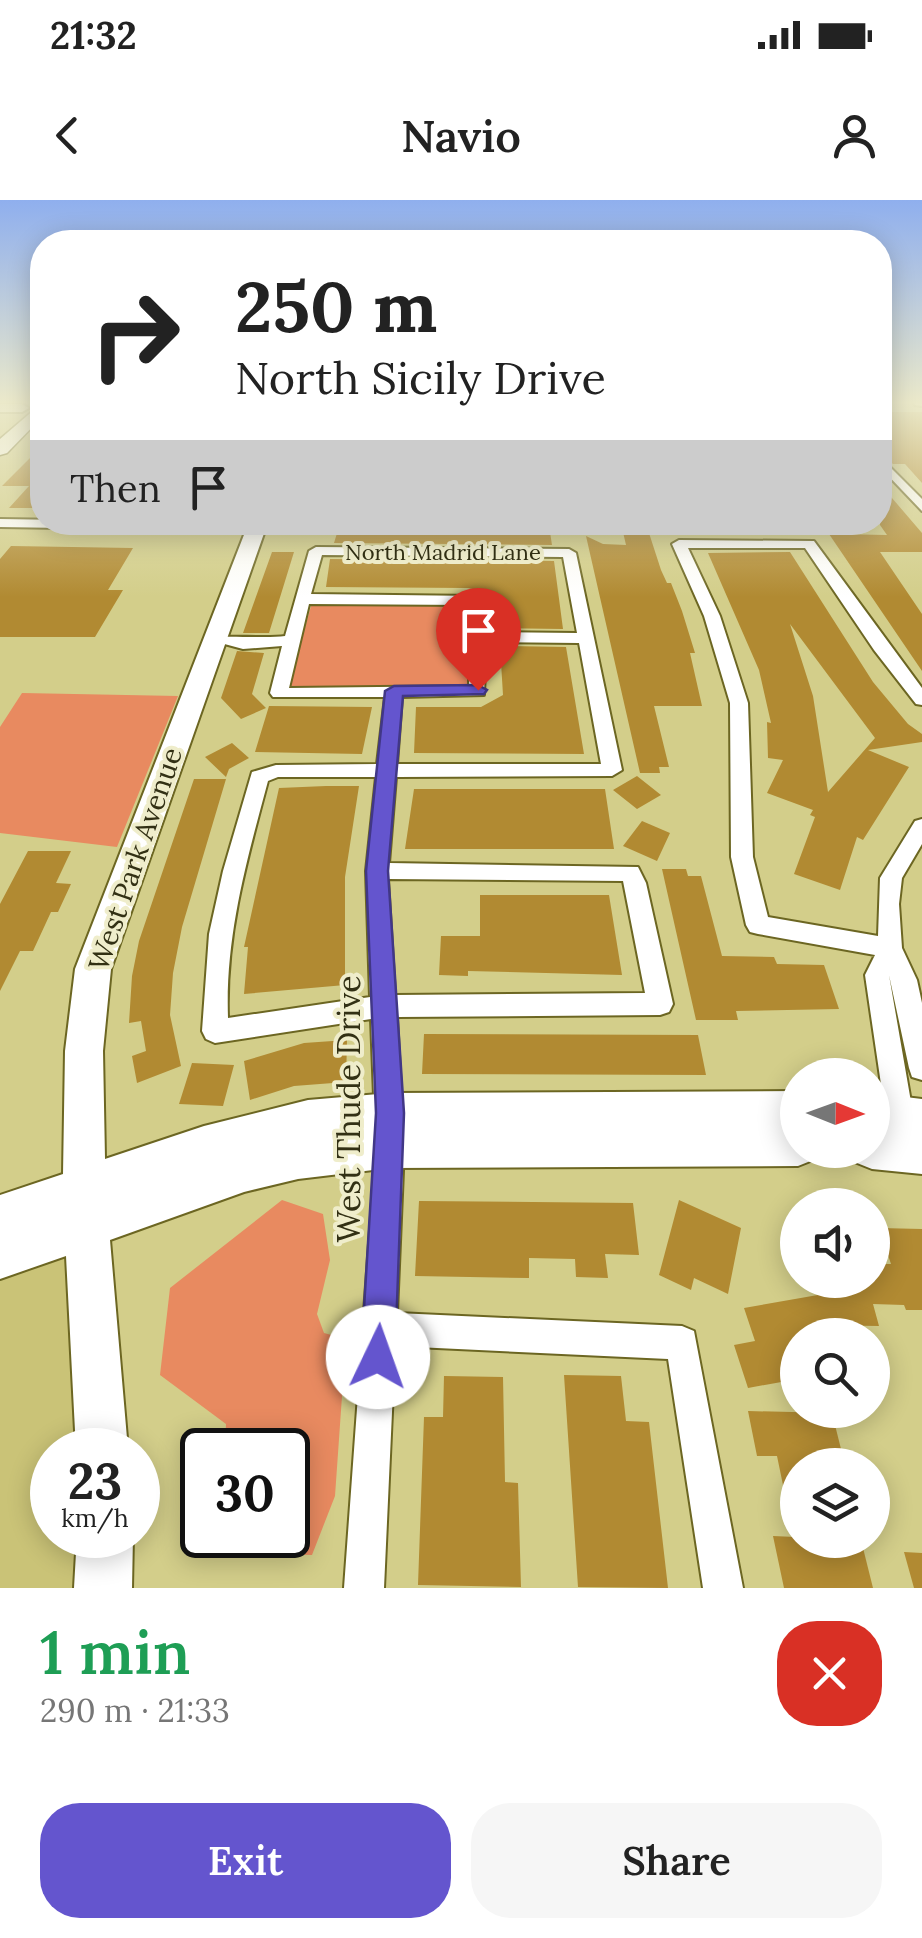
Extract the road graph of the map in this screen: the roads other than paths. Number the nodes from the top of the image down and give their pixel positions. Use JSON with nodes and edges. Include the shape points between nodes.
{"nodes":[{"id":1,"x":892,"y":473,"type":"edge"},
{"id":2,"x":922,"y":507,"type":"edge"},
{"id":3,"x":0,"y":523,"type":"edge"},
{"id":4,"x":30,"y":523,"type":"edge"},
{"id":5,"x":254,"y":535,"type":"edge"},
{"id":6,"x":302,"y":598,"type":"junction"},
{"id":7,"x":214,"y":638,"type":"junction"},
{"id":8,"x":292,"y":638,"type":"junction"},
{"id":9,"x":478,"y":638,"type":"junction"},
{"id":10,"x":586,"y":638,"type":"junction"},
{"id":11,"x":394,"y":691,"type":"junction"},
{"id":12,"x":922,"y":700,"type":"edge"},
{"id":13,"x":386,"y":770,"type":"junction"},
{"id":14,"x":922,"y":826,"type":"edge"},
{"id":15,"x":377,"y":871,"type":"junction"},
{"id":16,"x":890,"y":948,"type":"junction"},
{"id":17,"x":385,"y":1006,"type":"junction"},
{"id":18,"x":922,"y":1068,"type":"edge"},
{"id":19,"x":780,"y":1111,"type":"edge"},
{"id":20,"x":390,"y":1130,"type":"junction"},
{"id":21,"x":899,"y":1133,"type":"edge"},
{"id":22,"x":780,"y":1144,"type":"edge"},
{"id":23,"x":86,"y":1207,"type":"junction"},
{"id":24,"x":0,"y":1217,"type":"edge"},
{"id":25,"x":0,"y":1256,"type":"edge"},
{"id":26,"x":380,"y":1329,"type":"junction"},
{"id":27,"x":101,"y":1428,"type":"edge"},
{"id":28,"x":104,"y":1558,"type":"edge"},
{"id":29,"x":103,"y":1588,"type":"edge"},
{"id":30,"x":364,"y":1588,"type":"edge"},
{"id":31,"x":723,"y":1588,"type":"edge"}],
"edges":[{"from":1,"to":2,"type":"street"},
{"from":3,"to":4,"type":"street"},
{"from":5,"to":7,"type":"street","name":"West Park Avenue"},
{"from":6,"to":8,"type":"street"},
{"from":6,"to":9,"type":"street","via":[[478,601]]},
{"from":6,"to":10,"type":"street","name":"North Madrid Lane","via":[[316,551],[569,553]]},
{"from":7,"to":8,"type":"street","via":[[232,644]]},
{"from":7,"to":23,"type":"street","name":"West Park Avenue","via":[[93,969],[84,1051]]},
{"from":8,"to":11,"type":"street","via":[[279,693]]},
{"from":9,"to":10,"type":"street"},
{"from":9,"to":11,"type":"street","via":[[478,690]]},
{"from":10,"to":13,"type":"street","via":[[612,770]]},
{"from":11,"to":13,"type":"street","name":"West Thude Drive"},
{"from":12,"to":16,"type":"street","via":[[809,544],[680,544],[739,703],[742,857],[758,925]]},
{"from":13,"to":15,"type":"street","name":"West Thude Drive"},
{"from":13,"to":17,"type":"street","via":[[258,776],[220,919],[212,983],[215,1031]]},
{"from":14,"to":16,"type":"street","via":[[891,878]]},
{"from":15,"to":17,"type":"street","name":"West Thude Drive"},
{"from":15,"to":17,"type":"street","via":[[630,873],[660,1004]]},
{"from":16,"to":18,"type":"street","via":[[905,980]]},
{"from":16,"to":21,"type":"street","via":[[877,975]]},
{"from":17,"to":20,"type":"street","name":"West Thude Drive"},
{"from":19,"to":20,"type":"street"},
{"from":20,"to":22,"type":"street"},
{"from":20,"to":23,"type":"street","via":[[315,1155]]},
{"from":20,"to":26,"type":"street","name":"West Thude Drive"},
{"from":23,"to":24,"type":"street"},
{"from":23,"to":25,"type":"street"},
{"from":23,"to":27,"type":"street","name":"West Park Avenue"},
{"from":26,"to":30,"type":"street","name":"West Thude Drive"},
{"from":26,"to":31,"type":"street","via":[[682,1343]]},
{"from":28,"to":29,"type":"street"}]}
